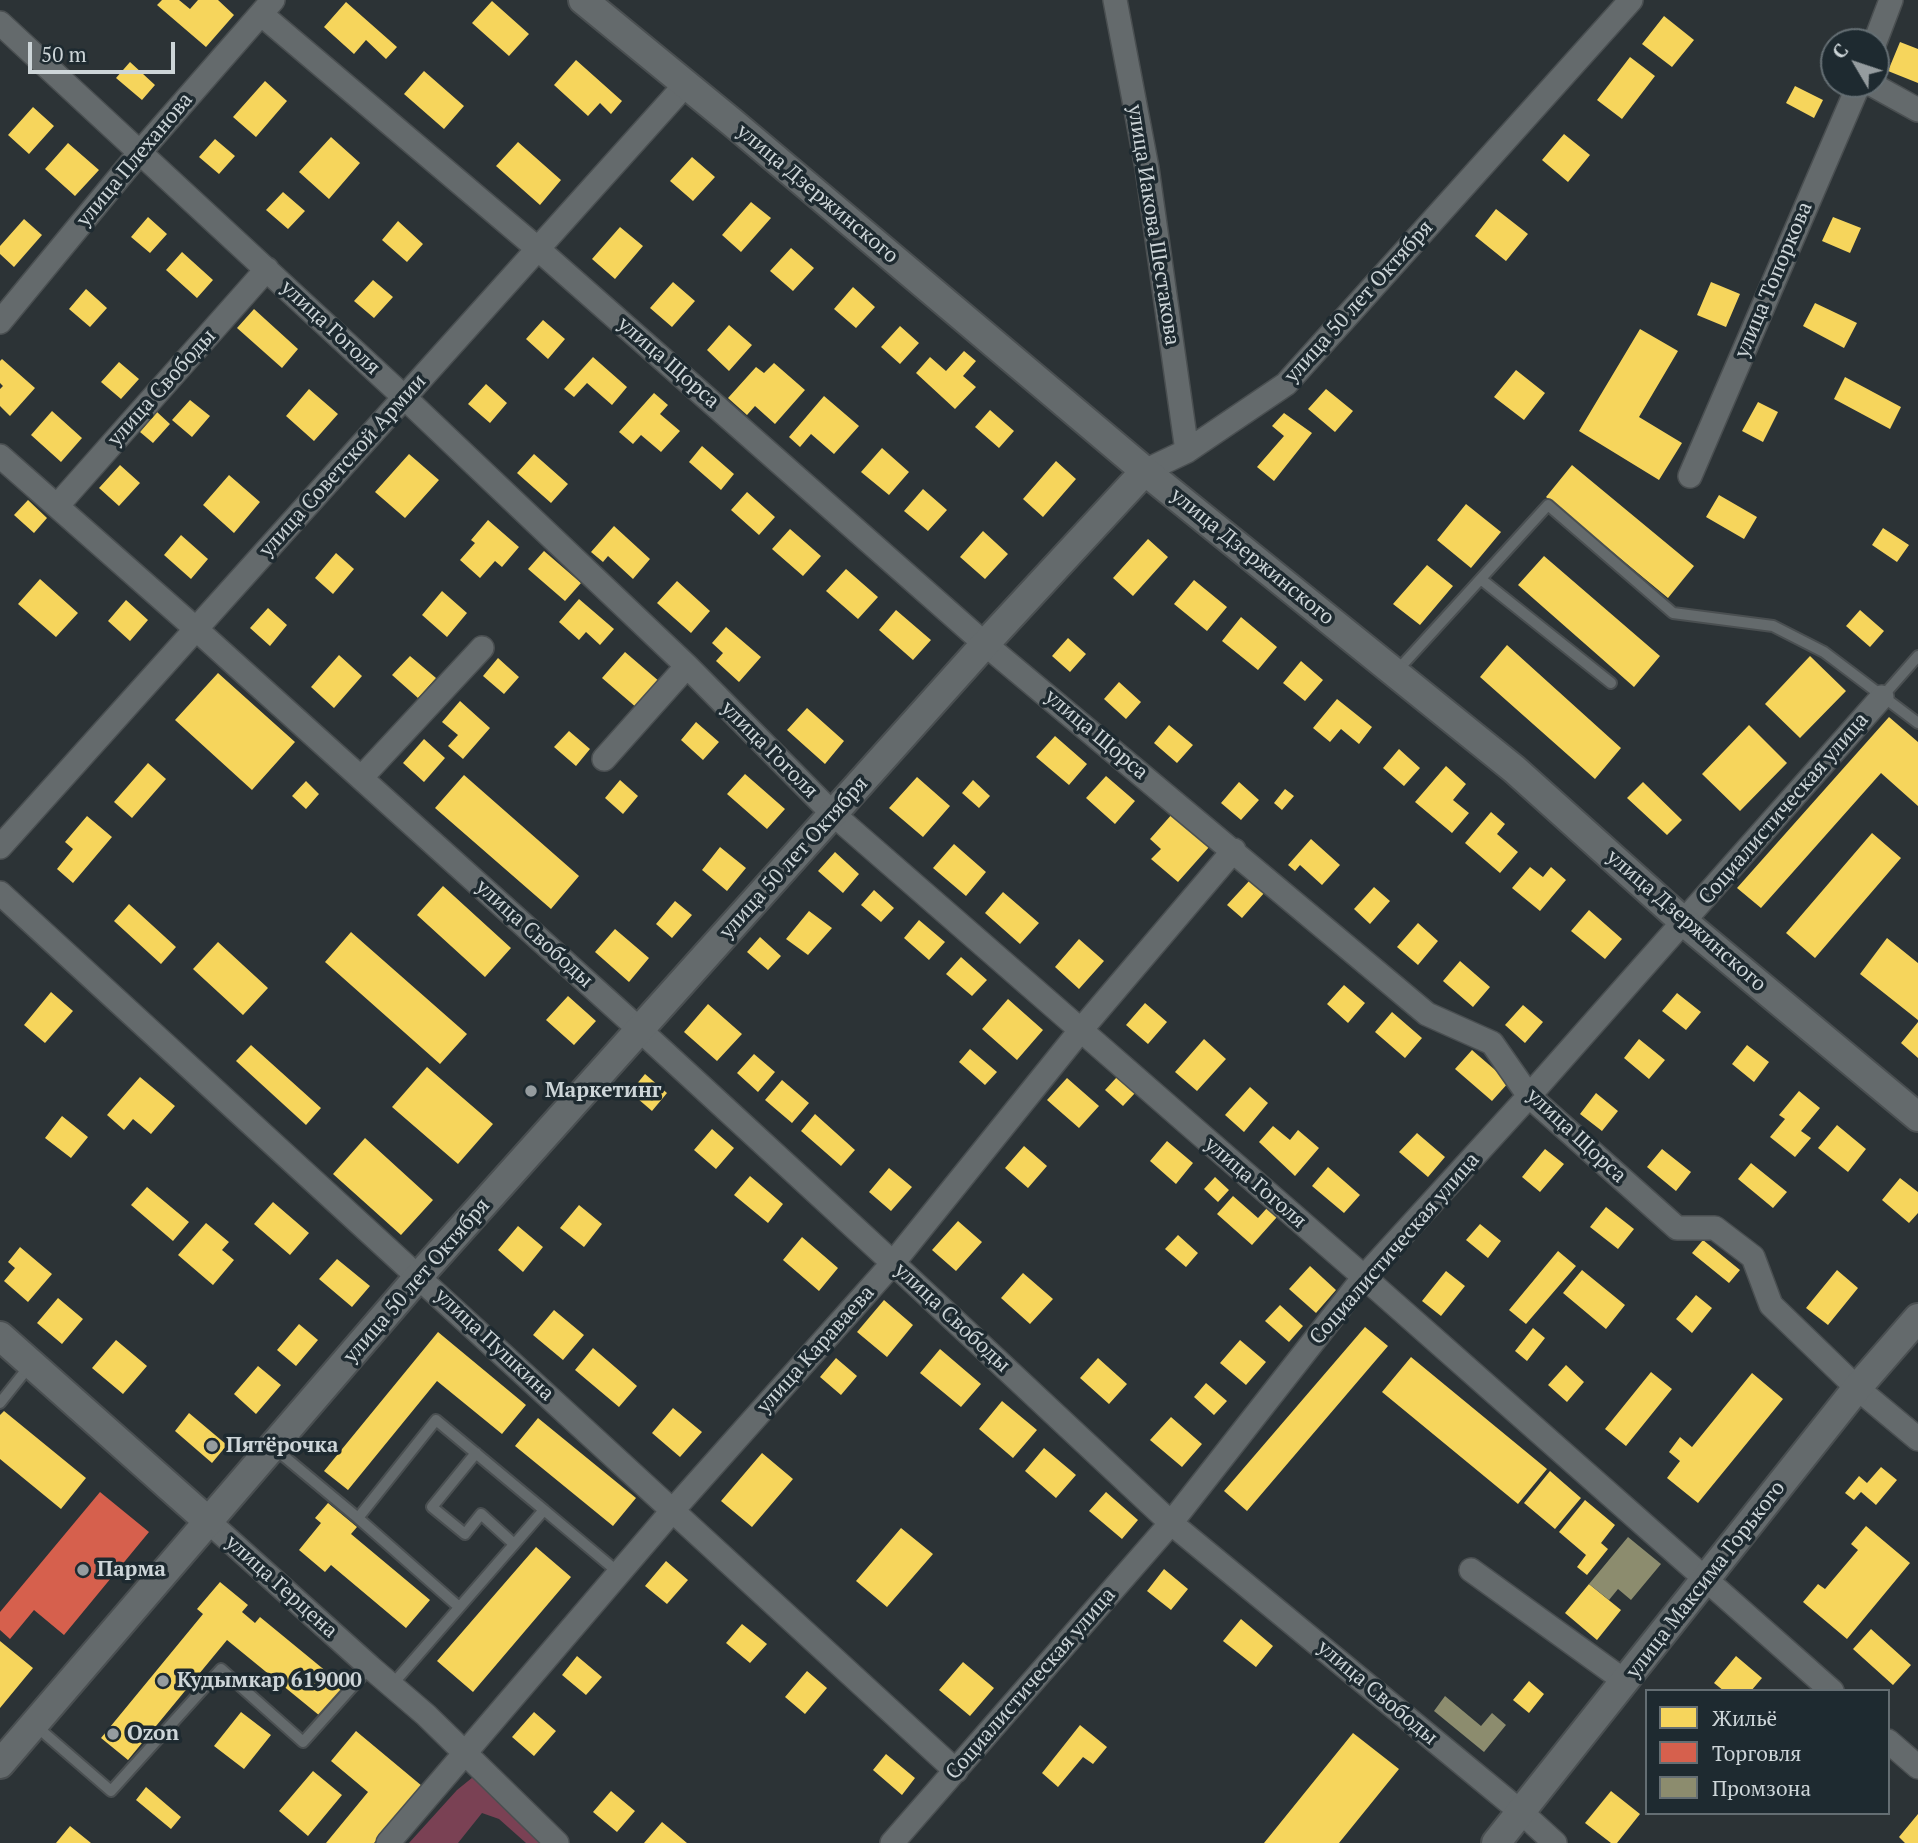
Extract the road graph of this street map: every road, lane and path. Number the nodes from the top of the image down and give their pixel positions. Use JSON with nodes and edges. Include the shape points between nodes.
{"nodes":[{"id":1,"x":583,"y":0,"type":"edge"},
{"id":2,"x":1115,"y":0,"type":"edge"},
{"id":3,"x":1631,"y":0,"type":"edge"},
{"id":4,"x":1891,"y":0,"type":"edge"},
{"id":5,"x":267,"y":7,"type":"edge"},
{"id":6,"x":0,"y":23,"type":"edge"},
{"id":7,"x":1880,"y":28,"type":"edge"},
{"id":8,"x":686,"y":85,"type":"junction"},
{"id":9,"x":1890,"y":95,"type":"edge"},
{"id":10,"x":1853,"y":98,"type":"edge"},
{"id":11,"x":1918,"y":110,"type":"edge"},
{"id":12,"x":141,"y":151,"type":"junction"},
{"id":13,"x":538,"y":249,"type":"junction"},
{"id":14,"x":267,"y":269,"type":"junction"},
{"id":15,"x":0,"y":322,"type":"edge"},
{"id":16,"x":404,"y":397,"type":"junction"},
{"id":17,"x":1187,"y":451,"type":"junction"},
{"id":18,"x":0,"y":456,"type":"edge"},
{"id":19,"x":1144,"y":471,"type":"junction"},
{"id":20,"x":1689,"y":476,"type":"dead end"},
{"id":21,"x":57,"y":506,"type":"junction"},
{"id":22,"x":1482,"y":580,"type":"junction"},
{"id":23,"x":196,"y":629,"type":"junction"},
{"id":24,"x":985,"y":644,"type":"junction"},
{"id":25,"x":482,"y":648,"type":"dead end"},
{"id":26,"x":1918,"y":656,"type":"edge"},
{"id":27,"x":687,"y":666,"type":"junction"},
{"id":28,"x":1395,"y":673,"type":"junction"},
{"id":29,"x":1611,"y":683,"type":"dead end"},
{"id":30,"x":1882,"y":697,"type":"junction"},
{"id":31,"x":1918,"y":723,"type":"edge"},
{"id":32,"x":604,"y":759,"type":"dead end"},
{"id":33,"x":361,"y":778,"type":"junction"},
{"id":34,"x":833,"y":814,"type":"junction"},
{"id":35,"x":0,"y":847,"type":"edge"},
{"id":36,"x":1234,"y":850,"type":"junction"},
{"id":37,"x":0,"y":893,"type":"edge"},
{"id":38,"x":1684,"y":922,"type":"junction"},
{"id":39,"x":640,"y":1030,"type":"junction"},
{"id":40,"x":1080,"y":1031,"type":"junction"},
{"id":41,"x":1529,"y":1096,"type":"junction"},
{"id":42,"x":1918,"y":1117,"type":"edge"},
{"id":43,"x":894,"y":1263,"type":"junction"},
{"id":44,"x":419,"y":1276,"type":"junction"},
{"id":45,"x":1364,"y":1277,"type":"junction"},
{"id":46,"x":1918,"y":1318,"type":"edge"},
{"id":47,"x":0,"y":1336,"type":"edge"},
{"id":48,"x":31,"y":1364,"type":"junction"},
{"id":49,"x":1857,"y":1388,"type":"junction"},
{"id":50,"x":0,"y":1403,"type":"edge"},
{"id":51,"x":1918,"y":1439,"type":"edge"},
{"id":52,"x":273,"y":1447,"type":"junction"},
{"id":53,"x":476,"y":1453,"type":"junction"},
{"id":54,"x":544,"y":1510,"type":"junction"},
{"id":55,"x":673,"y":1510,"type":"junction"},
{"id":56,"x":358,"y":1518,"type":"junction"},
{"id":57,"x":209,"y":1522,"type":"junction"},
{"id":58,"x":1171,"y":1523,"type":"junction"},
{"id":59,"x":514,"y":1544,"type":"junction"},
{"id":60,"x":1471,"y":1570,"type":"dead end"},
{"id":61,"x":619,"y":1573,"type":"junction"},
{"id":62,"x":1707,"y":1579,"type":"junction"},
{"id":63,"x":459,"y":1607,"type":"junction"},
{"id":64,"x":370,"y":1668,"type":"junction"},
{"id":65,"x":1626,"y":1682,"type":"junction"},
{"id":66,"x":391,"y":1686,"type":"junction"},
{"id":67,"x":1830,"y":1689,"type":"edge"},
{"id":68,"x":34,"y":1724,"type":"junction"},
{"id":69,"x":1890,"y":1743,"type":"edge"},
{"id":70,"x":464,"y":1754,"type":"junction"},
{"id":71,"x":0,"y":1764,"type":"edge"},
{"id":72,"x":1918,"y":1767,"type":"edge"},
{"id":73,"x":956,"y":1771,"type":"junction"},
{"id":74,"x":1521,"y":1812,"type":"junction"},
{"id":75,"x":388,"y":1843,"type":"edge"},
{"id":76,"x":557,"y":1843,"type":"edge"},
{"id":77,"x":891,"y":1843,"type":"edge"},
{"id":78,"x":1496,"y":1843,"type":"edge"},
{"id":79,"x":1555,"y":1843,"type":"edge"}],
"edges":[{"from":1,"to":8,"type":"street","name":"улица Дзержинского"},
{"from":2,"to":17,"type":"street","name":"улица Иакова Шестакова","via":[[1147,168]]},
{"from":3,"to":17,"type":"street","name":"улица 50 лет Октября","via":[[1286,384]]},
{"from":4,"to":7,"type":"street"},
{"from":5,"to":12,"type":"street","name":"улица Плеханова"},
{"from":5,"to":13,"type":"street","name":"улица Щорса"},
{"from":6,"to":12,"type":"street","name":"улица Гоголя"},
{"from":8,"to":13,"type":"street","name":"улица Советской Армии"},
{"from":8,"to":19,"type":"street","name":"улица Дзержинского"},
{"from":9,"to":11,"type":"street"},
{"from":10,"to":20,"type":"street","name":"улица Топоркова"},
{"from":12,"to":14,"type":"street","name":"улица Гоголя"},
{"from":12,"to":15,"type":"street","name":"улица Плеханова"},
{"from":13,"to":16,"type":"street","name":"улица Советской Армии"},
{"from":13,"to":24,"type":"street","name":"улица Щорса"},
{"from":14,"to":16,"type":"street","name":"улица Гоголя"},
{"from":14,"to":21,"type":"street","name":"улица Свободы"},
{"from":16,"to":23,"type":"street","name":"улица Советской Армии"},
{"from":16,"to":27,"type":"street","name":"улица Гоголя"},
{"from":17,"to":19,"type":"street","name":"улица 50 лет Октября"},
{"from":18,"to":21,"type":"street","name":"улица Свободы"},
{"from":19,"to":24,"type":"street","name":"улица 50 лет Октября"},
{"from":19,"to":28,"type":"street","name":"улица Дзержинского"},
{"from":21,"to":23,"type":"street","name":"улица Свободы"},
{"from":22,"to":28,"type":"lane"},
{"from":22,"to":29,"type":"lane"},
{"from":22,"to":30,"type":"lane","via":[[1548,505],[1673,613],[1773,626],[1824,652]]},
{"from":23,"to":33,"type":"street","name":"улица Свободы"},
{"from":23,"to":35,"type":"street","name":"улица Советской Армии"},
{"from":24,"to":34,"type":"street","name":"улица 50 лет Октября"},
{"from":24,"to":36,"type":"street","name":"улица Щорса"},
{"from":25,"to":33,"type":"street"},
{"from":26,"to":30,"type":"lane"},
{"from":27,"to":32,"type":"street"},
{"from":27,"to":34,"type":"street","name":"улица Гоголя"},
{"from":28,"to":38,"type":"street","name":"улица Дзержинского","via":[[1514,769]]},
{"from":30,"to":31,"type":"lane"},
{"from":30,"to":38,"type":"street","name":"Социалистическая улица"},
{"from":33,"to":39,"type":"street","name":"улица Свободы"},
{"from":34,"to":39,"type":"street","name":"улица 50 лет Октября"},
{"from":34,"to":40,"type":"street","name":"улица Гоголя"},
{"from":36,"to":40,"type":"street","name":"улица Караваева"},
{"from":36,"to":41,"type":"street","name":"улица Щорса","via":[[1427,1014],[1492,1043]]},
{"from":37,"to":44,"type":"street","name":"улица Пушкина"},
{"from":38,"to":41,"type":"street","name":"Социалистическая улица"},
{"from":38,"to":42,"type":"street","name":"улица Дзержинского"},
{"from":39,"to":43,"type":"street","name":"улица Свободы"},
{"from":39,"to":44,"type":"street","name":"улица 50 лет Октября"},
{"from":40,"to":43,"type":"street","name":"улица Караваева"},
{"from":40,"to":45,"type":"street","name":"улица Гоголя"},
{"from":41,"to":45,"type":"street","name":"Социалистическая улица"},
{"from":41,"to":49,"type":"street","name":"улица Щорса","via":[[1677,1228],[1715,1228],[1753,1257],[1771,1306]]},
{"from":43,"to":55,"type":"street","name":"улица Караваева"},
{"from":43,"to":58,"type":"street","name":"улица Свободы"},
{"from":44,"to":52,"type":"street","name":"улица 50 лет Октября"},
{"from":44,"to":55,"type":"street","name":"улица Пушкина"},
{"from":45,"to":58,"type":"street","name":"Социалистическая улица"},
{"from":45,"to":62,"type":"street","name":"улица Гоголя"},
{"from":46,"to":49,"type":"street","name":"улица Максима Горького"},
{"from":47,"to":48,"type":"street","name":"улица Герцена"},
{"from":48,"to":50,"type":"lane"},
{"from":48,"to":57,"type":"street","name":"улица Герцена"},
{"from":49,"to":51,"type":"street","name":"улица Щорса"},
{"from":49,"to":62,"type":"street","name":"улица Максима Горького"},
{"from":52,"to":56,"type":"lane"},
{"from":52,"to":57,"type":"street","name":"улица 50 лет Октября"},
{"from":53,"to":54,"type":"lane"},
{"from":53,"to":56,"type":"lane","via":[[436,1420]]},
{"from":53,"to":59,"type":"lane","via":[[432,1507],[465,1534],[481,1514]]},
{"from":54,"to":59,"type":"lane"},
{"from":54,"to":61,"type":"lane"},
{"from":55,"to":61,"type":"street","name":"улица Караваева"},
{"from":55,"to":73,"type":"street","name":"улица Пушкина"},
{"from":56,"to":63,"type":"lane"},
{"from":57,"to":64,"type":"street","name":"улица Герцена"},
{"from":57,"to":68,"type":"street","name":"улица 50 лет Октября"},
{"from":58,"to":73,"type":"street","name":"Социалистическая улица"},
{"from":58,"to":74,"type":"street","name":"улица Свободы"},
{"from":59,"to":63,"type":"lane"},
{"from":60,"to":65,"type":"street"},
{"from":61,"to":70,"type":"street","name":"улица Караваева"},
{"from":62,"to":65,"type":"street","name":"улица Максима Горького"},
{"from":62,"to":67,"type":"street","name":"улица Гоголя"},
{"from":63,"to":66,"type":"lane"},
{"from":64,"to":66,"type":"street","name":"улица Герцена"},
{"from":64,"to":68,"type":"lane","via":[[303,1742],[221,1669],[111,1791]]},
{"from":65,"to":74,"type":"street","name":"улица Максима Горького"},
{"from":66,"to":70,"type":"street","name":"улица Герцена"},
{"from":68,"to":71,"type":"street","name":"улица 50 лет Октября"},
{"from":69,"to":72,"type":"street"},
{"from":70,"to":75,"type":"street","name":"улица Караваева"},
{"from":70,"to":76,"type":"street","name":"улица Герцена"},
{"from":73,"to":77,"type":"street","name":"Социалистическая улица"},
{"from":74,"to":78,"type":"street","name":"улица Максима Горького"},
{"from":74,"to":79,"type":"street","name":"улица Свободы"}]}
